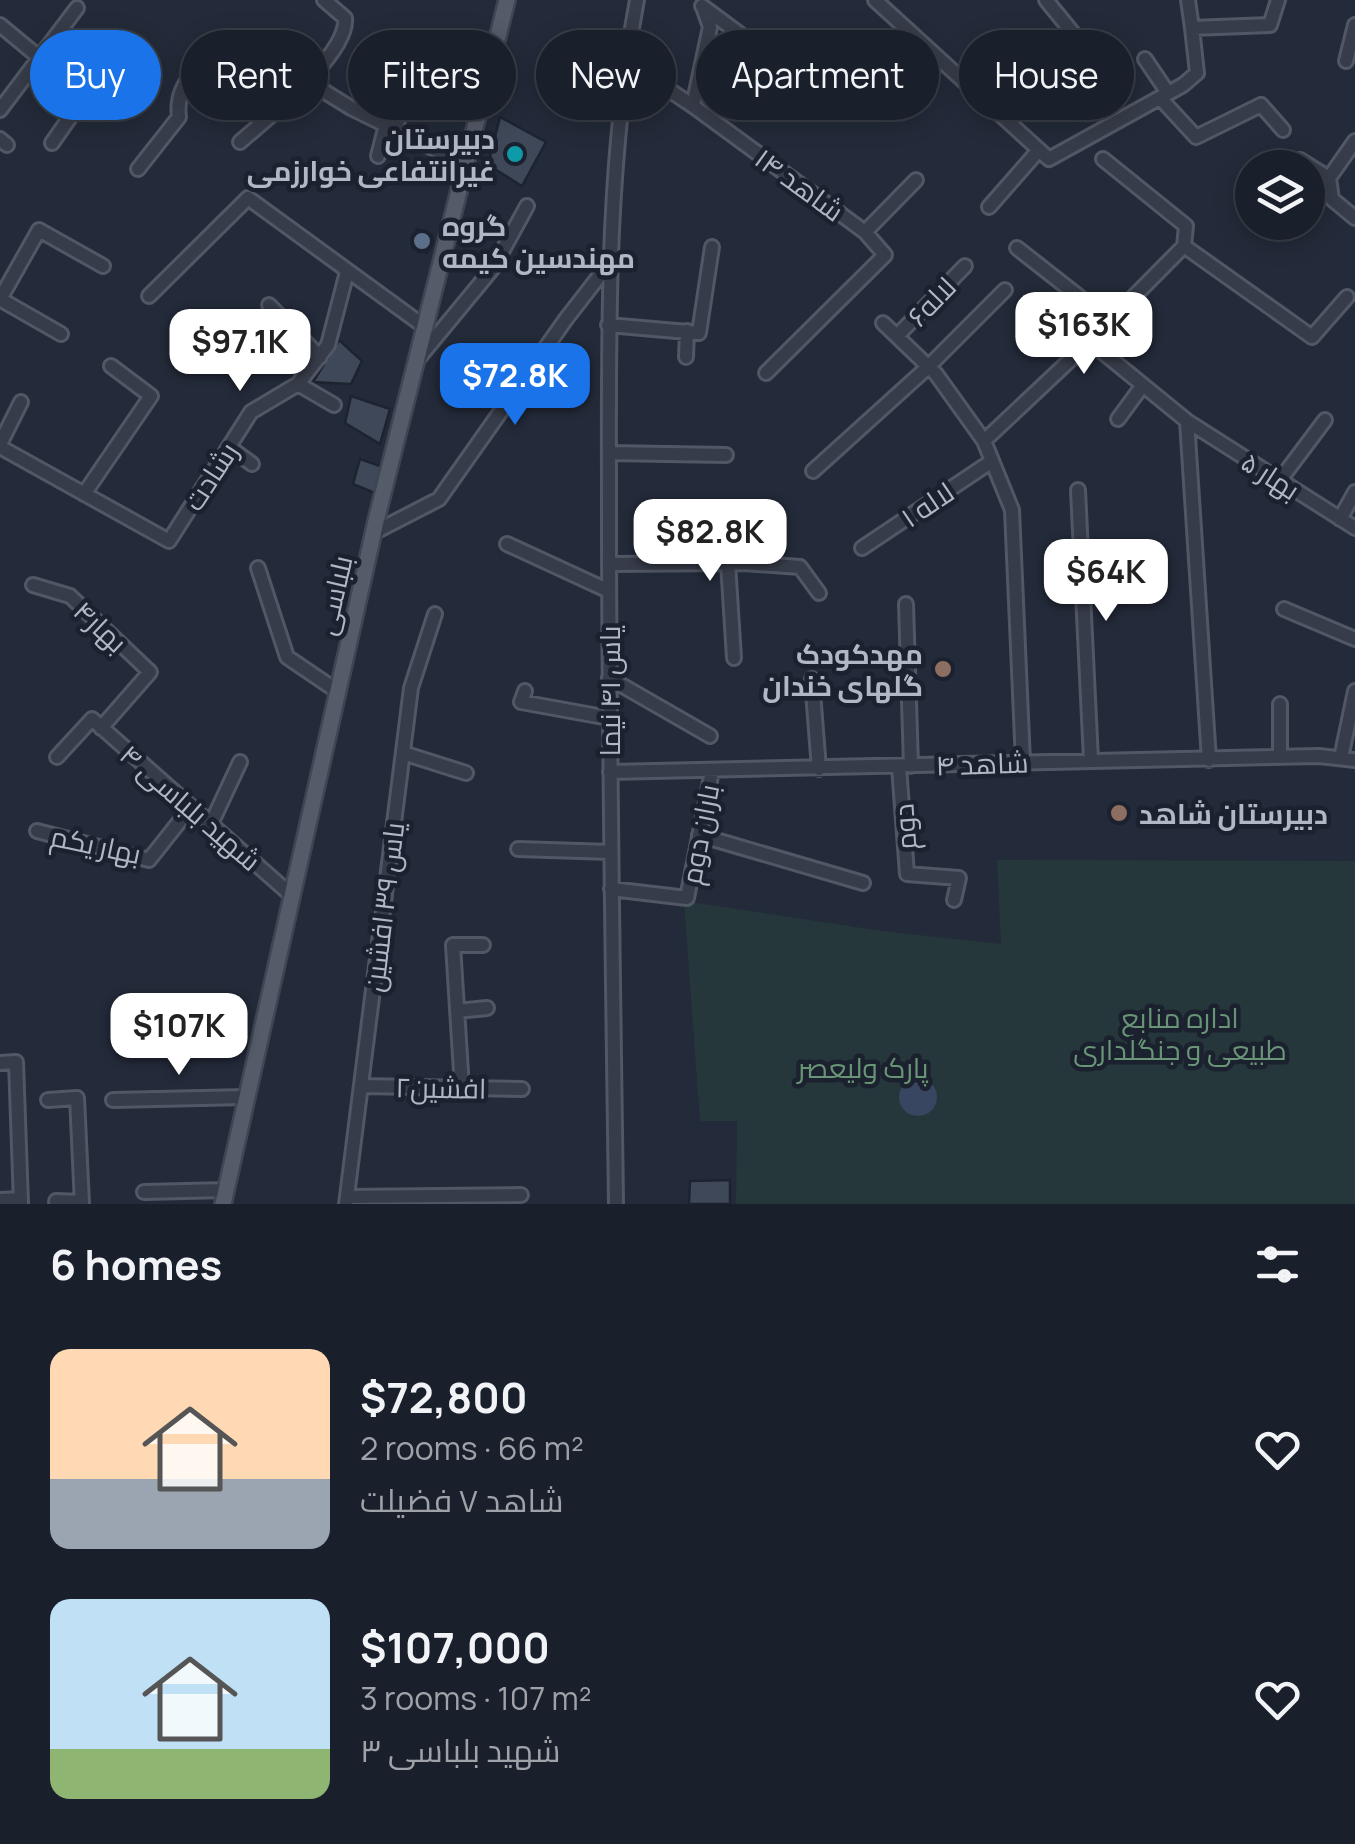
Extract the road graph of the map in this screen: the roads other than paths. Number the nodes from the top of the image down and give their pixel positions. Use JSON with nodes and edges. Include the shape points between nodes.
{"nodes":[{"id":1,"x":324,"y":0,"type":"edge"},
{"id":2,"x":637,"y":0,"type":"edge"},
{"id":3,"x":875,"y":0,"type":"edge"},
{"id":4,"x":1046,"y":0,"type":"edge"},
{"id":5,"x":1188,"y":0,"type":"edge"},
{"id":6,"x":1278,"y":0,"type":"edge"},
{"id":7,"x":503,"y":2,"type":"edge"},
{"id":8,"x":701,"y":3,"type":"edge"},
{"id":9,"x":77,"y":8,"type":"dead end"},
{"id":10,"x":0,"y":25,"type":"edge"},
{"id":11,"x":1355,"y":25,"type":"edge"},
{"id":12,"x":1192,"y":28,"type":"junction"},
{"id":13,"x":59,"y":30,"type":"edge"},
{"id":14,"x":632,"y":30,"type":"edge"},
{"id":15,"x":736,"y":30,"type":"edge"},
{"id":16,"x":906,"y":30,"type":"edge"},
{"id":17,"x":1071,"y":30,"type":"edge"},
{"id":18,"x":30,"y":49,"type":"edge"},
{"id":19,"x":328,"y":53,"type":"edge"},
{"id":20,"x":1144,"y":60,"type":"dead end"},
{"id":21,"x":939,"y":61,"type":"edge"},
{"id":22,"x":1346,"y":61,"type":"dead end"},
{"id":23,"x":30,"y":67,"type":"edge"},
{"id":24,"x":181,"y":91,"type":"edge"},
{"id":25,"x":328,"y":93,"type":"edge"},
{"id":26,"x":676,"y":95,"type":"edge"},
{"id":27,"x":1164,"y":96,"type":"junction"},
{"id":28,"x":693,"y":106,"type":"junction"},
{"id":29,"x":0,"y":110,"type":"edge"},
{"id":30,"x":70,"y":120,"type":"edge"},
{"id":31,"x":265,"y":120,"type":"edge"},
{"id":32,"x":394,"y":120,"type":"edge"},
{"id":33,"x":621,"y":120,"type":"edge"},
{"id":34,"x":391,"y":127,"type":"junction"},
{"id":35,"x":1283,"y":130,"type":"dead end"},
{"id":36,"x":240,"y":142,"type":"dead end"},
{"id":37,"x":1355,"y":142,"type":"edge"},
{"id":38,"x":52,"y":143,"type":"dead end"},
{"id":39,"x":1039,"y":150,"type":"junction"},
{"id":40,"x":378,"y":156,"type":"dead end"},
{"id":41,"x":1102,"y":159,"type":"dead end"},
{"id":42,"x":466,"y":164,"type":"junction"},
{"id":43,"x":138,"y":169,"type":"dead end"},
{"id":44,"x":1325,"y":176,"type":"edge"},
{"id":45,"x":1329,"y":178,"type":"junction"},
{"id":46,"x":916,"y":180,"type":"dead end"},
{"id":47,"x":527,"y":206,"type":"dead end"},
{"id":48,"x":989,"y":207,"type":"dead end"},
{"id":49,"x":1355,"y":218,"type":"edge"},
{"id":50,"x":865,"y":232,"type":"junction"},
{"id":51,"x":1184,"y":246,"type":"junction"},
{"id":52,"x":712,"y":248,"type":"dead end"},
{"id":53,"x":1018,"y":248,"type":"dead end"},
{"id":54,"x":608,"y":265,"type":"junction"},
{"id":55,"x":103,"y":266,"type":"dead end"},
{"id":56,"x":965,"y":266,"type":"dead end"},
{"id":57,"x":348,"y":272,"type":"junction"},
{"id":58,"x":1005,"y":290,"type":"dead end"},
{"id":59,"x":149,"y":296,"type":"dead end"},
{"id":60,"x":1348,"y":297,"type":"dead end"},
{"id":61,"x":0,"y":299,"type":"edge"},
{"id":62,"x":269,"y":305,"type":"dead end"},
{"id":63,"x":1110,"y":321,"type":"junction"},
{"id":64,"x":883,"y":323,"type":"dead end"},
{"id":65,"x":608,"y":325,"type":"junction"},
{"id":66,"x":424,"y":327,"type":"junction"},
{"id":67,"x":687,"y":332,"type":"junction"},
{"id":68,"x":60,"y":334,"type":"dead end"},
{"id":69,"x":897,"y":336,"type":"junction"},
{"id":70,"x":1086,"y":345,"type":"junction"},
{"id":71,"x":320,"y":356,"type":"junction"},
{"id":72,"x":686,"y":358,"type":"dead end"},
{"id":73,"x":416,"y":362,"type":"junction"},
{"id":74,"x":111,"y":366,"type":"dead end"},
{"id":75,"x":928,"y":367,"type":"junction"},
{"id":76,"x":766,"y":373,"type":"dead end"},
{"id":77,"x":298,"y":384,"type":"junction"},
{"id":78,"x":1142,"y":385,"type":"junction"},
{"id":79,"x":22,"y":402,"type":"dead end"},
{"id":80,"x":334,"y":406,"type":"dead end"},
{"id":81,"x":1118,"y":420,"type":"dead end"},
{"id":82,"x":1324,"y":420,"type":"dead end"},
{"id":83,"x":1188,"y":422,"type":"junction"},
{"id":84,"x":984,"y":441,"type":"junction"},
{"id":85,"x":0,"y":445,"type":"edge"},
{"id":86,"x":229,"y":447,"type":"junction"},
{"id":87,"x":608,"y":453,"type":"junction"},
{"id":88,"x":726,"y":455,"type":"dead end"},
{"id":89,"x":992,"y":460,"type":"junction"},
{"id":90,"x":252,"y":464,"type":"dead end"},
{"id":91,"x":813,"y":471,"type":"dead end"},
{"id":92,"x":1280,"y":480,"type":"junction"},
{"id":93,"x":1078,"y":490,"type":"dead end"},
{"id":94,"x":1355,"y":492,"type":"edge"},
{"id":95,"x":84,"y":494,"type":"junction"},
{"id":96,"x":1340,"y":519,"type":"junction"},
{"id":97,"x":1355,"y":528,"type":"edge"},
{"id":98,"x":373,"y":533,"type":"junction"},
{"id":99,"x":507,"y":544,"type":"dead end"},
{"id":100,"x":862,"y":548,"type":"dead end"},
{"id":101,"x":728,"y":563,"type":"junction"},
{"id":102,"x":608,"y":564,"type":"junction"},
{"id":103,"x":258,"y":568,"type":"dead end"},
{"id":104,"x":33,"y":585,"type":"dead end"},
{"id":105,"x":609,"y":591,"type":"junction"},
{"id":106,"x":818,"y":593,"type":"dead end"},
{"id":107,"x":906,"y":604,"type":"dead end"},
{"id":108,"x":1284,"y":609,"type":"dead end"},
{"id":109,"x":435,"y":614,"type":"dead end"},
{"id":110,"x":1355,"y":639,"type":"edge"},
{"id":111,"x":734,"y":658,"type":"dead end"},
{"id":112,"x":608,"y":678,"type":"junction"},
{"id":113,"x":812,"y":679,"type":"dead end"},
{"id":114,"x":336,"y":691,"type":"junction"},
{"id":115,"x":525,"y":691,"type":"dead end"},
{"id":116,"x":1355,"y":691,"type":"edge"},
{"id":117,"x":1280,"y":704,"type":"dead end"},
{"id":118,"x":609,"y":718,"type":"junction"},
{"id":119,"x":97,"y":724,"type":"junction"},
{"id":120,"x":710,"y":736,"type":"dead end"},
{"id":121,"x":403,"y":753,"type":"junction"},
{"id":122,"x":56,"y":757,"type":"dead end"},
{"id":123,"x":1280,"y":757,"type":"junction"},
{"id":124,"x":1348,"y":759,"type":"edge"},
{"id":125,"x":1090,"y":760,"type":"junction"},
{"id":126,"x":1209,"y":760,"type":"junction"},
{"id":127,"x":240,"y":762,"type":"dead end"},
{"id":128,"x":1023,"y":762,"type":"junction"},
{"id":129,"x":905,"y":766,"type":"junction"},
{"id":130,"x":712,"y":770,"type":"junction"},
{"id":131,"x":819,"y":770,"type":"junction"},
{"id":132,"x":610,"y":772,"type":"junction"},
{"id":133,"x":466,"y":773,"type":"dead end"},
{"id":134,"x":191,"y":807,"type":"junction"},
{"id":135,"x":210,"y":824,"type":"junction"},
{"id":136,"x":37,"y":831,"type":"dead end"},
{"id":137,"x":699,"y":835,"type":"junction"},
{"id":138,"x":518,"y":848,"type":"dead end"},
{"id":139,"x":611,"y":852,"type":"junction"},
{"id":140,"x":863,"y":883,"type":"dead end"},
{"id":141,"x":611,"y":888,"type":"junction"},
{"id":142,"x":290,"y":894,"type":"junction"},
{"id":143,"x":954,"y":900,"type":"dead end"},
{"id":144,"x":484,"y":945,"type":"dead end"},
{"id":145,"x":487,"y":1008,"type":"dead end"},
{"id":146,"x":457,"y":1011,"type":"junction"},
{"id":147,"x":0,"y":1063,"type":"edge"},
{"id":148,"x":361,"y":1086,"type":"junction"},
{"id":149,"x":462,"y":1088,"type":"junction"},
{"id":150,"x":522,"y":1088,"type":"dead end"},
{"id":151,"x":246,"y":1097,"type":"junction"},
{"id":152,"x":48,"y":1100,"type":"dead end"},
{"id":153,"x":114,"y":1100,"type":"dead end"},
{"id":154,"x":144,"y":1192,"type":"dead end"},
{"id":155,"x":522,"y":1195,"type":"dead end"},
{"id":156,"x":224,"y":1197,"type":"edge"},
{"id":157,"x":0,"y":1200,"type":"edge"},
{"id":158,"x":347,"y":1200,"type":"edge"},
{"id":159,"x":56,"y":1201,"type":"dead end"},
{"id":160,"x":21,"y":1202,"type":"edge"},
{"id":161,"x":82,"y":1203,"type":"edge"},
{"id":162,"x":616,"y":1204,"type":"edge"}],
"edges":[{"from":1,"to":19,"type":"street","via":[[346,18]]},
{"from":2,"to":14,"type":"street","name":"یاس ۴۱ نیما"},
{"from":3,"to":16,"type":"street"},
{"from":4,"to":17,"type":"street"},
{"from":5,"to":12,"type":"street"},
{"from":6,"to":12,"type":"street","via":[[1270,25]]},
{"from":7,"to":42,"type":"main road","name":"بلباسی"},
{"from":8,"to":15,"type":"street"},
{"from":8,"to":28,"type":"street","via":[[710,27]]},
{"from":9,"to":13,"type":"street"},
{"from":10,"to":18,"type":"street"},
{"from":11,"to":22,"type":"street"},
{"from":12,"to":27,"type":"street","via":[[1198,73]]},
{"from":20,"to":27,"type":"street"},
{"from":21,"to":39,"type":"street"},
{"from":23,"to":29,"type":"street"},
{"from":24,"to":43,"type":"street","via":[[179,117]]},
{"from":25,"to":34,"type":"street"},
{"from":26,"to":28,"type":"street","name":"شاهد ۱۴"},
{"from":27,"to":35,"type":"street","via":[[1196,137],[1261,105]]},
{"from":27,"to":39,"type":"street","via":[[1049,158]]},
{"from":28,"to":50,"type":"street","name":"شاهد ۱۴"},
{"from":30,"to":38,"type":"street"},
{"from":31,"to":36,"type":"street"},
{"from":32,"to":34,"type":"street"},
{"from":33,"to":54,"type":"street","name":"یاس ۴۱ نیما"},
{"from":34,"to":40,"type":"street"},
{"from":34,"to":42,"type":"street"},
{"from":37,"to":45,"type":"street"},
{"from":39,"to":48,"type":"street"},
{"from":41,"to":51,"type":"street","via":[[1186,226]]},
{"from":42,"to":66,"type":"main road","name":"بلباسی"},
{"from":44,"to":45,"type":"street"},
{"from":45,"to":49,"type":"street","via":[[1332,199]]},
{"from":46,"to":50,"type":"street","name":"شاهد ۱۴"},
{"from":47,"to":73,"type":"street","via":[[494,268]]},
{"from":50,"to":76,"type":"street","via":[[885,254]]},
{"from":51,"to":60,"type":"street","via":[[1312,336]]},
{"from":51,"to":63,"type":"street"},
{"from":52,"to":67,"type":"street","via":[[699,332]]},
{"from":53,"to":63,"type":"street"},
{"from":54,"to":65,"type":"street","name":"یاس ۴۱ نیما"},
{"from":54,"to":98,"type":"street","via":[[439,499]]},
{"from":55,"to":61,"type":"street","via":[[39,230]]},
{"from":56,"to":69,"type":"street","name":"لاله۶"},
{"from":57,"to":59,"type":"street","via":[[248,198]]},
{"from":57,"to":66,"type":"street"},
{"from":57,"to":71,"type":"street","name":"رشادت"},
{"from":58,"to":75,"type":"street"},
{"from":61,"to":68,"type":"street"},
{"from":62,"to":71,"type":"street"},
{"from":63,"to":70,"type":"street"},
{"from":64,"to":69,"type":"street"},
{"from":65,"to":67,"type":"street"},
{"from":65,"to":87,"type":"street","name":"یاس ۴۱ نیما"},
{"from":66,"to":73,"type":"main road","name":"بلباسی"},
{"from":67,"to":72,"type":"street"},
{"from":69,"to":75,"type":"street"},
{"from":70,"to":78,"type":"street","name":"بهار ۵"},
{"from":70,"to":84,"type":"street"},
{"from":71,"to":77,"type":"street","name":"رشادت"},
{"from":73,"to":98,"type":"main road","name":"بلباسی"},
{"from":74,"to":95,"type":"street","via":[[151,396]]},
{"from":75,"to":84,"type":"street"},
{"from":75,"to":91,"type":"street"},
{"from":77,"to":80,"type":"street"},
{"from":77,"to":86,"type":"street","name":"رشادت","via":[[251,412]]},
{"from":78,"to":81,"type":"street"},
{"from":78,"to":83,"type":"street","name":"بهار ۵"},
{"from":79,"to":85,"type":"street"},
{"from":82,"to":92,"type":"street"},
{"from":83,"to":92,"type":"street","name":"بهار ۵"},
{"from":83,"to":126,"type":"street"},
{"from":84,"to":89,"type":"street"},
{"from":85,"to":95,"type":"street"},
{"from":86,"to":90,"type":"street"},
{"from":86,"to":95,"type":"street","name":"رشادت","via":[[169,541]]},
{"from":87,"to":88,"type":"street"},
{"from":87,"to":102,"type":"street","name":"یاس ۴۱ نیما"},
{"from":89,"to":100,"type":"street","name":"لاله ۱"},
{"from":89,"to":128,"type":"street","via":[[1012,510]]},
{"from":92,"to":96,"type":"street","name":"بهار ۵"},
{"from":93,"to":125,"type":"street"},
{"from":94,"to":96,"type":"street"},
{"from":96,"to":97,"type":"street","name":"بهار ۵"},
{"from":98,"to":114,"type":"main road","name":"بلباسی"},
{"from":99,"to":105,"type":"street"},
{"from":101,"to":102,"type":"street"},
{"from":101,"to":106,"type":"street","via":[[800,567]]},
{"from":101,"to":111,"type":"street"},
{"from":102,"to":105,"type":"street","name":"یاس ۴۱ نیما"},
{"from":103,"to":114,"type":"street","via":[[287,657]]},
{"from":104,"to":119,"type":"street","name":"بهار۴","via":[[70,596],[150,672]]},
{"from":105,"to":112,"type":"street","name":"یاس ۴۱ نیما"},
{"from":107,"to":129,"type":"street"},
{"from":108,"to":110,"type":"street"},
{"from":109,"to":121,"type":"street","name":"یاس ۳۹ افشین","via":[[412,688]]},
{"from":112,"to":118,"type":"street","name":"یاس ۴۱ نیما"},
{"from":112,"to":120,"type":"street"},
{"from":113,"to":131,"type":"street"},
{"from":114,"to":142,"type":"main road","name":"بلباسی"},
{"from":115,"to":118,"type":"street","via":[[521,702]]},
{"from":116,"to":124,"type":"street"},
{"from":117,"to":123,"type":"street"},
{"from":118,"to":132,"type":"street","name":"یاس ۴۱ نیما"},
{"from":119,"to":122,"type":"street"},
{"from":119,"to":134,"type":"street","name":"شهید بلباسی ۴"},
{"from":121,"to":133,"type":"street"},
{"from":121,"to":148,"type":"street","name":"یاس ۳۹ افشین"},
{"from":123,"to":124,"type":"street","name":"شاهد ۴"},
{"from":123,"to":126,"type":"street","name":"شاهد ۴"},
{"from":125,"to":126,"type":"street","name":"شاهد ۴"},
{"from":125,"to":128,"type":"street","name":"شاهد ۴"},
{"from":127,"to":135,"type":"street"},
{"from":128,"to":129,"type":"street","name":"شاهد ۴"},
{"from":129,"to":131,"type":"street","name":"شاهد ۴"},
{"from":129,"to":143,"type":"street","name":"دوم","via":[[908,874],[958,878]]},
{"from":130,"to":131,"type":"street","name":"شاهد ۴"},
{"from":130,"to":132,"type":"street","name":"شاهد ۴"},
{"from":130,"to":137,"type":"street","name":"باران دوم"},
{"from":132,"to":139,"type":"street","name":"یاس ۴۱ نیما"},
{"from":134,"to":135,"type":"street","name":"شهید بلباسی ۴"},
{"from":134,"to":136,"type":"street","name":"بهار یکم","via":[[149,860]]},
{"from":135,"to":142,"type":"street","name":"شهید بلباسی ۴"},
{"from":137,"to":140,"type":"street"},
{"from":137,"to":141,"type":"street","name":"باران دوم","via":[[687,898]]},
{"from":138,"to":139,"type":"street"},
{"from":139,"to":141,"type":"street","name":"یاس ۴۱ نیما"},
{"from":141,"to":162,"type":"street","name":"یاس ۴۱ نیما"},
{"from":142,"to":151,"type":"main road","name":"بلباسی"},
{"from":144,"to":146,"type":"street","via":[[453,945]]},
{"from":145,"to":146,"type":"street"},
{"from":146,"to":149,"type":"street"},
{"from":147,"to":160,"type":"street","via":[[16,1062]]},
{"from":148,"to":149,"type":"street","name":"افشین۲"},
{"from":148,"to":158,"type":"street","name":"یاس ۳۹ افشین"},
{"from":149,"to":150,"type":"street","name":"افشین۲"},
{"from":151,"to":153,"type":"street"},
{"from":151,"to":156,"type":"main road","name":"بلباسی"},
{"from":152,"to":161,"type":"street","via":[[78,1098]]},
{"from":154,"to":156,"type":"street"},
{"from":155,"to":158,"type":"street"},
{"from":157,"to":160,"type":"street"},
{"from":159,"to":161,"type":"street"}]}
